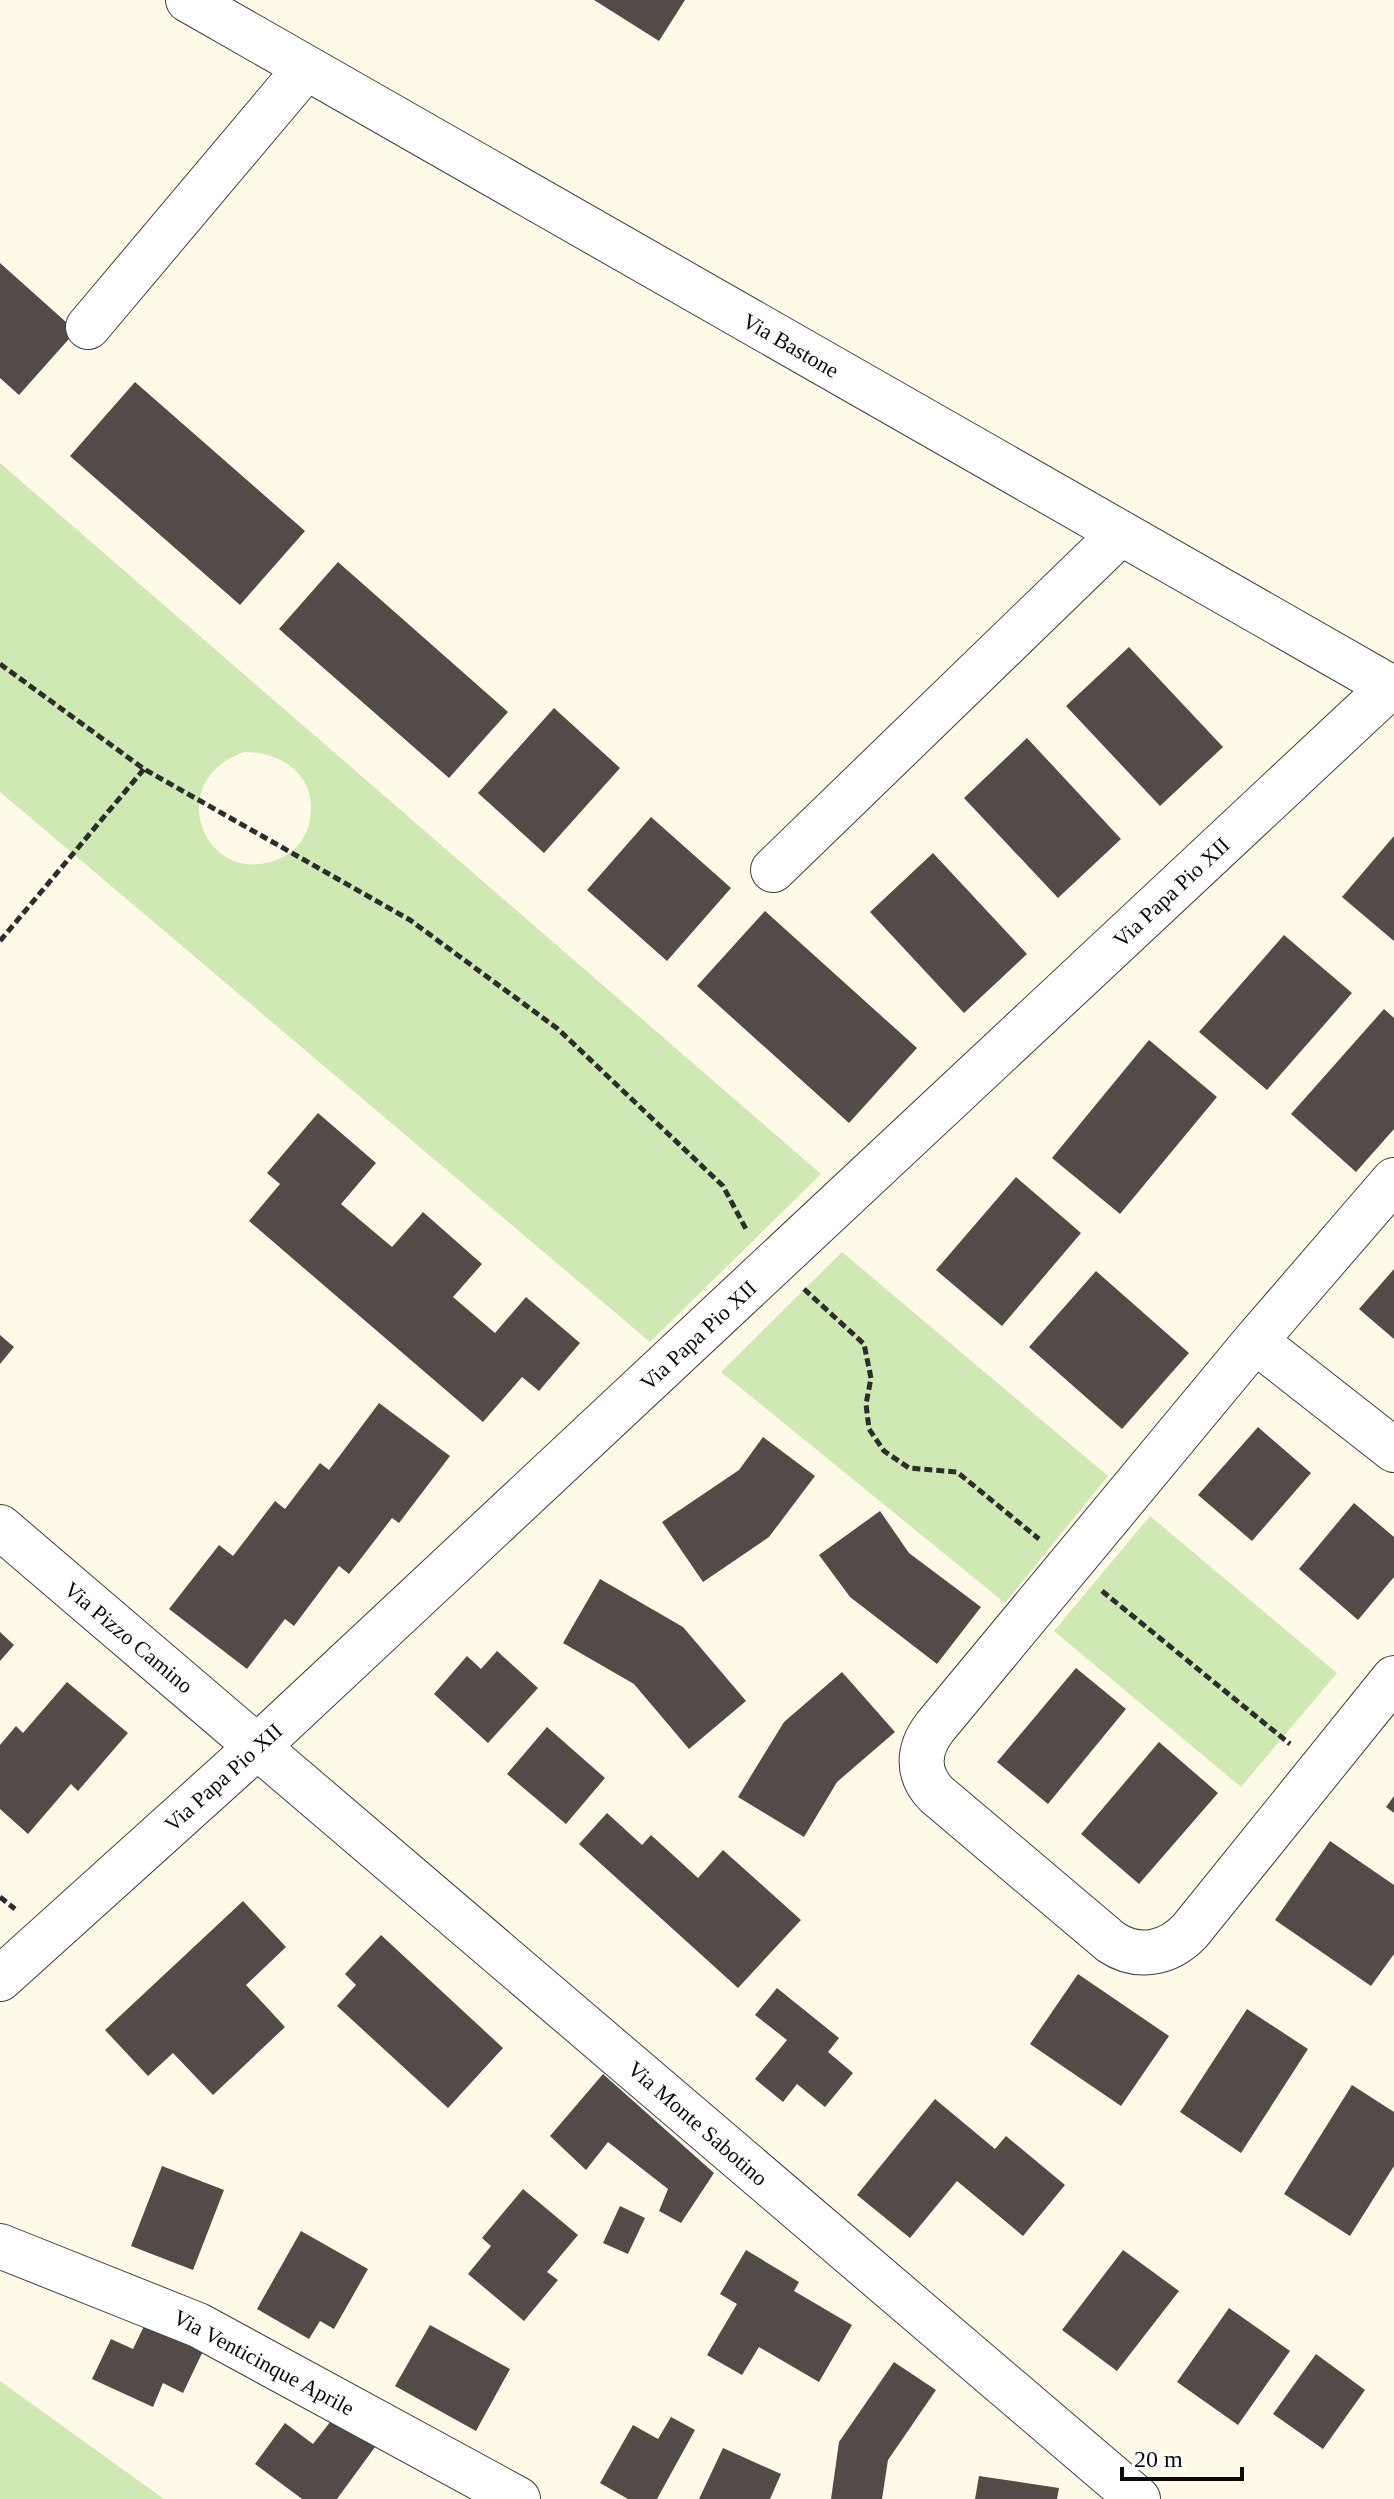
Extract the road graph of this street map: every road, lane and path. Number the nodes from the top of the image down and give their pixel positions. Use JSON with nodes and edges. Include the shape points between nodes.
{"nodes":[{"id":1,"x":188,"y":0,"type":"edge"},
{"id":2,"x":306,"y":68,"type":"junction"},
{"id":3,"x":88,"y":327,"type":"dead end"},
{"id":4,"x":1121,"y":533,"type":"junction"},
{"id":5,"x":0,"y":664,"type":"edge"},
{"id":6,"x":1392,"y":688,"type":"edge"},
{"id":7,"x":144,"y":769,"type":"junction"},
{"id":8,"x":773,"y":870,"type":"dead end"},
{"id":9,"x":0,"y":941,"type":"edge"},
{"id":10,"x":1394,"y":1180,"type":"edge"},
{"id":11,"x":775,"y":1263,"type":"junction"},
{"id":12,"x":1255,"y":1341,"type":"junction"},
{"id":13,"x":1394,"y":1450,"type":"edge"},
{"id":14,"x":0,"y":1527,"type":"edge"},
{"id":15,"x":1070,"y":1565,"type":"junction"},
{"id":16,"x":1394,"y":1678,"type":"edge"},
{"id":17,"x":257,"y":1747,"type":"junction"},
{"id":18,"x":1320,"y":1770,"type":"junction"},
{"id":19,"x":0,"y":1979,"type":"edge"},
{"id":20,"x":0,"y":2246,"type":"edge"},
{"id":21,"x":518,"y":2499,"type":"edge"},
{"id":22,"x":1138,"y":2499,"type":"edge"}],
"edges":[{"from":1,"to":2,"type":"street","name":"Via Bastone"},
{"from":2,"to":3,"type":"street"},
{"from":2,"to":4,"type":"street","name":"Via Bastone"},
{"from":4,"to":6,"type":"street","name":"Via Bastone"},
{"from":4,"to":8,"type":"street"},
{"from":5,"to":7,"type":"path"},
{"from":6,"to":11,"type":"street","name":"Via Papa Pio XII"},
{"from":7,"to":9,"type":"path"},
{"from":7,"to":11,"type":"path","via":[[410,920],[558,1029],[723,1186],[753,1242]]},
{"from":10,"to":12,"type":"street"},
{"from":11,"to":15,"type":"path","via":[[864,1344],[871,1378],[869,1429],[884,1451],[909,1468],[957,1472]]},
{"from":11,"to":17,"type":"street","name":"Via Papa Pio XII"},
{"from":12,"to":13,"type":"street"},
{"from":12,"to":15,"type":"street"},
{"from":14,"to":17,"type":"street","name":"Via Pizzo Camino"},
{"from":15,"to":18,"type":"path"},
{"from":15,"to":18,"type":"street","via":[[928,1736],[922,1772],[936,1794],[1111,1942],[1151,1953],[1182,1940]]},
{"from":16,"to":18,"type":"street"},
{"from":17,"to":19,"type":"street","name":"Via Papa Pio XII"},
{"from":17,"to":22,"type":"street","name":"Via Monte Sabotino"},
{"from":20,"to":21,"type":"street","name":"Via Venticinque Aprile","via":[[198,2325]]}]}
